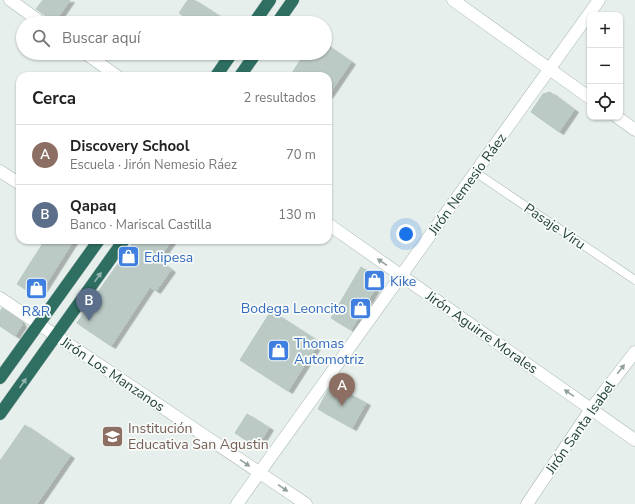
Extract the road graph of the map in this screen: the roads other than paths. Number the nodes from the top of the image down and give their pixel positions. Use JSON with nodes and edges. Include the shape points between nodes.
{"nodes":[{"id":1,"x":10,"y":0,"type":"edge"},
{"id":2,"x":270,"y":0,"type":"edge"},
{"id":3,"x":293,"y":0,"type":"edge"},
{"id":4,"x":453,"y":0,"type":"edge"},
{"id":5,"x":599,"y":0,"type":"edge"},
{"id":6,"x":32,"y":16,"type":"edge"},
{"id":7,"x":259,"y":16,"type":"edge"},
{"id":8,"x":282,"y":16,"type":"edge"},
{"id":9,"x":94,"y":60,"type":"edge"},
{"id":10,"x":227,"y":60,"type":"edge"},
{"id":11,"x":251,"y":60,"type":"edge"},
{"id":12,"x":549,"y":69,"type":"junction"},
{"id":13,"x":111,"y":72,"type":"edge"},
{"id":14,"x":219,"y":72,"type":"edge"},
{"id":15,"x":243,"y":72,"type":"edge"},
{"id":16,"x":587,"y":96,"type":"edge"},
{"id":17,"x":621,"y":120,"type":"edge"},
{"id":18,"x":635,"y":130,"type":"edge"},
{"id":19,"x":0,"y":171,"type":"edge"},
{"id":20,"x":475,"y":172,"type":"junction"},
{"id":21,"x":16,"y":181,"type":"edge"},
{"id":22,"x":332,"y":227,"type":"edge"},
{"id":23,"x":96,"y":244,"type":"edge"},
{"id":24,"x":121,"y":244,"type":"edge"},
{"id":25,"x":401,"y":276,"type":"junction"},
{"id":26,"x":635,"y":280,"type":"edge"},
{"id":27,"x":0,"y":298,"type":"edge"},
{"id":28,"x":39,"y":324,"type":"junction"},
{"id":29,"x":56,"y":336,"type":"junction"},
{"id":30,"x":635,"y":352,"type":"edge"},
{"id":31,"x":0,"y":378,"type":"edge"},
{"id":32,"x":591,"y":409,"type":"junction"},
{"id":33,"x":0,"y":414,"type":"edge"},
{"id":34,"x":635,"y":440,"type":"edge"},
{"id":35,"x":259,"y":472,"type":"junction"},
{"id":36,"x":237,"y":504,"type":"edge"},
{"id":37,"x":306,"y":504,"type":"edge"},
{"id":38,"x":527,"y":504,"type":"edge"}],
"edges":[{"from":1,"to":6,"type":"street"},
{"from":2,"to":7,"type":"highway"},
{"from":3,"to":8,"type":"highway"},
{"from":4,"to":12,"type":"street"},
{"from":5,"to":12,"type":"street","name":"Jirón Nemesio Ráez"},
{"from":9,"to":13,"type":"street"},
{"from":10,"to":14,"type":"highway"},
{"from":11,"to":15,"type":"highway"},
{"from":12,"to":16,"type":"street"},
{"from":12,"to":20,"type":"street","name":"Jirón Nemesio Ráez"},
{"from":17,"to":18,"type":"street"},
{"from":19,"to":21,"type":"street"},
{"from":20,"to":25,"type":"street","name":"Jirón Nemesio Ráez"},
{"from":20,"to":26,"type":"lane","name":"Pasaje Viru"},
{"from":25,"to":22,"type":"street","name":"Jirón Aguirre Morales","one_way":true},
{"from":23,"to":28,"type":"highway"},
{"from":29,"to":24,"type":"highway","one_way":true},
{"from":32,"to":25,"type":"street","name":"Jirón Aguirre Morales","one_way":true},
{"from":25,"to":35,"type":"street","name":"Jirón Nemesio Ráez"},
{"from":27,"to":28,"type":"street","name":"Jirón Los Manzanos"},
{"from":28,"to":29,"type":"street","name":"Jirón Los Manzanos"},
{"from":28,"to":31,"type":"highway"},
{"from":33,"to":29,"type":"highway","one_way":true},
{"from":29,"to":35,"type":"street","name":"Jirón Los Manzanos","one_way":true},
{"from":32,"to":30,"type":"street","name":"Jirón Santa Isabel","one_way":true},
{"from":32,"to":34,"type":"street","name":"Jirón Aguirre Morales"},
{"from":32,"to":38,"type":"street","name":"Jirón Santa Isabel"},
{"from":35,"to":36,"type":"street","name":"Jirón Nemesio Ráez"},
{"from":35,"to":37,"type":"street","name":"Jirón Los Manzanos","one_way":true}]}
